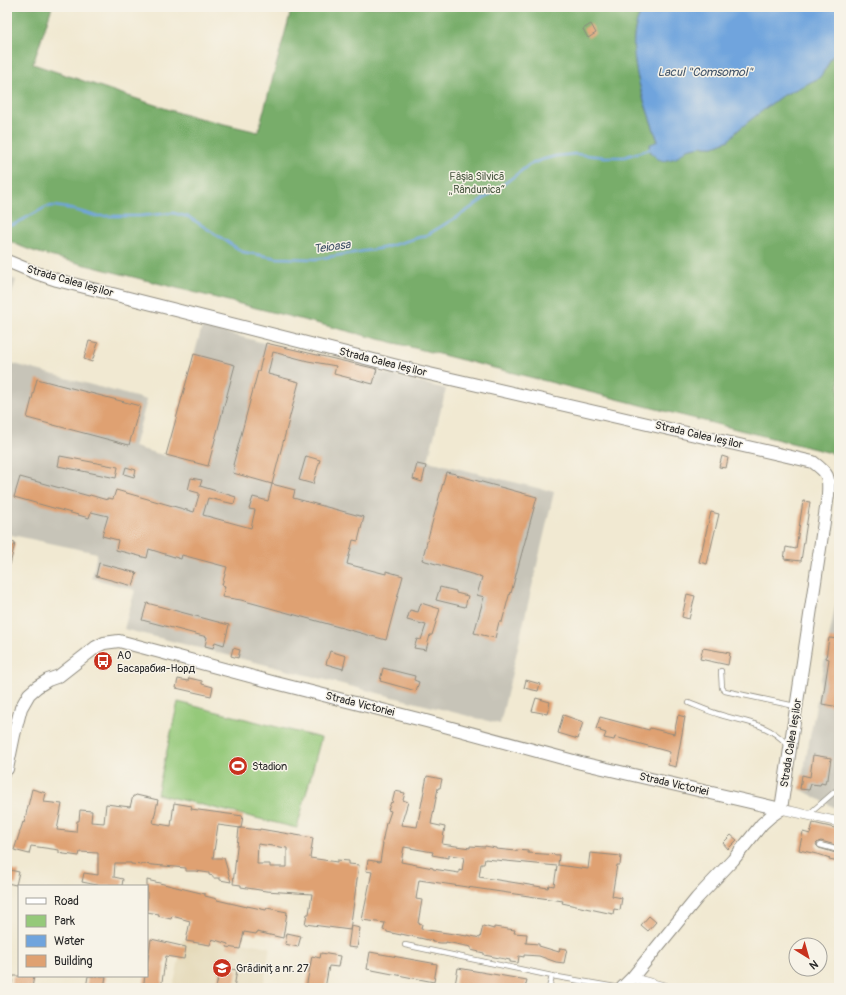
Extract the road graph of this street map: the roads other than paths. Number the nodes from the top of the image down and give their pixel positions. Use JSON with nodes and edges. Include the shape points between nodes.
{"nodes":[{"id":1,"x":7,"y":261,"type":"edge"},
{"id":2,"x":834,"y":482,"type":"edge"},
{"id":3,"x":721,"y":671,"type":"dead end"},
{"id":4,"x":689,"y":703,"type":"dead end"},
{"id":5,"x":797,"y":707,"type":"junction"},
{"id":6,"x":791,"y":748,"type":"junction"},
{"id":7,"x":7,"y":769,"type":"edge"},
{"id":8,"x":839,"y":788,"type":"edge"},
{"id":9,"x":781,"y":809,"type":"junction"},
{"id":10,"x":808,"y":815,"type":"junction"},
{"id":11,"x":839,"y":822,"type":"edge"},
{"id":12,"x":820,"y":845,"type":"dead end"},
{"id":13,"x":839,"y":850,"type":"edge"},
{"id":14,"x":405,"y":945,"type":"dead end"},
{"id":15,"x":552,"y":976,"type":"junction"},
{"id":16,"x":632,"y":978,"type":"junction"},
{"id":17,"x":550,"y":988,"type":"edge"},
{"id":18,"x":622,"y":988,"type":"edge"},
{"id":19,"x":668,"y":988,"type":"edge"}],
"edges":[{"from":1,"to":2,"type":"street","name":"Strada Calea Ieșilor","via":[[57,280],[425,373],[813,462]]},
{"from":2,"to":5,"type":"street","name":"Strada Calea Ieșilor","via":[[828,495]]},
{"from":3,"to":5,"type":"lane","via":[[722,688],[725,691]]},
{"from":4,"to":6,"type":"lane","via":[[720,715],[757,724],[772,731]]},
{"from":5,"to":6,"type":"street","name":"Strada Calea Ieșilor"},
{"from":6,"to":9,"type":"street","name":"Strada Calea Ieșilor"},
{"from":7,"to":9,"type":"street","name":"Strada Victoriei","via":[[21,708],[29,694],[48,680],[59,676],[96,647],[119,641],[581,763]]},
{"from":8,"to":10,"type":"lane"},
{"from":9,"to":10,"type":"street"},
{"from":9,"to":16,"type":"street","via":[[762,824]]},
{"from":10,"to":11,"type":"street"},
{"from":12,"to":13,"type":"lane"},
{"from":14,"to":15,"type":"lane"},
{"from":15,"to":17,"type":"lane"},
{"from":15,"to":18,"type":"lane"},
{"from":16,"to":18,"type":"street"},
{"from":16,"to":19,"type":"street"}]}
